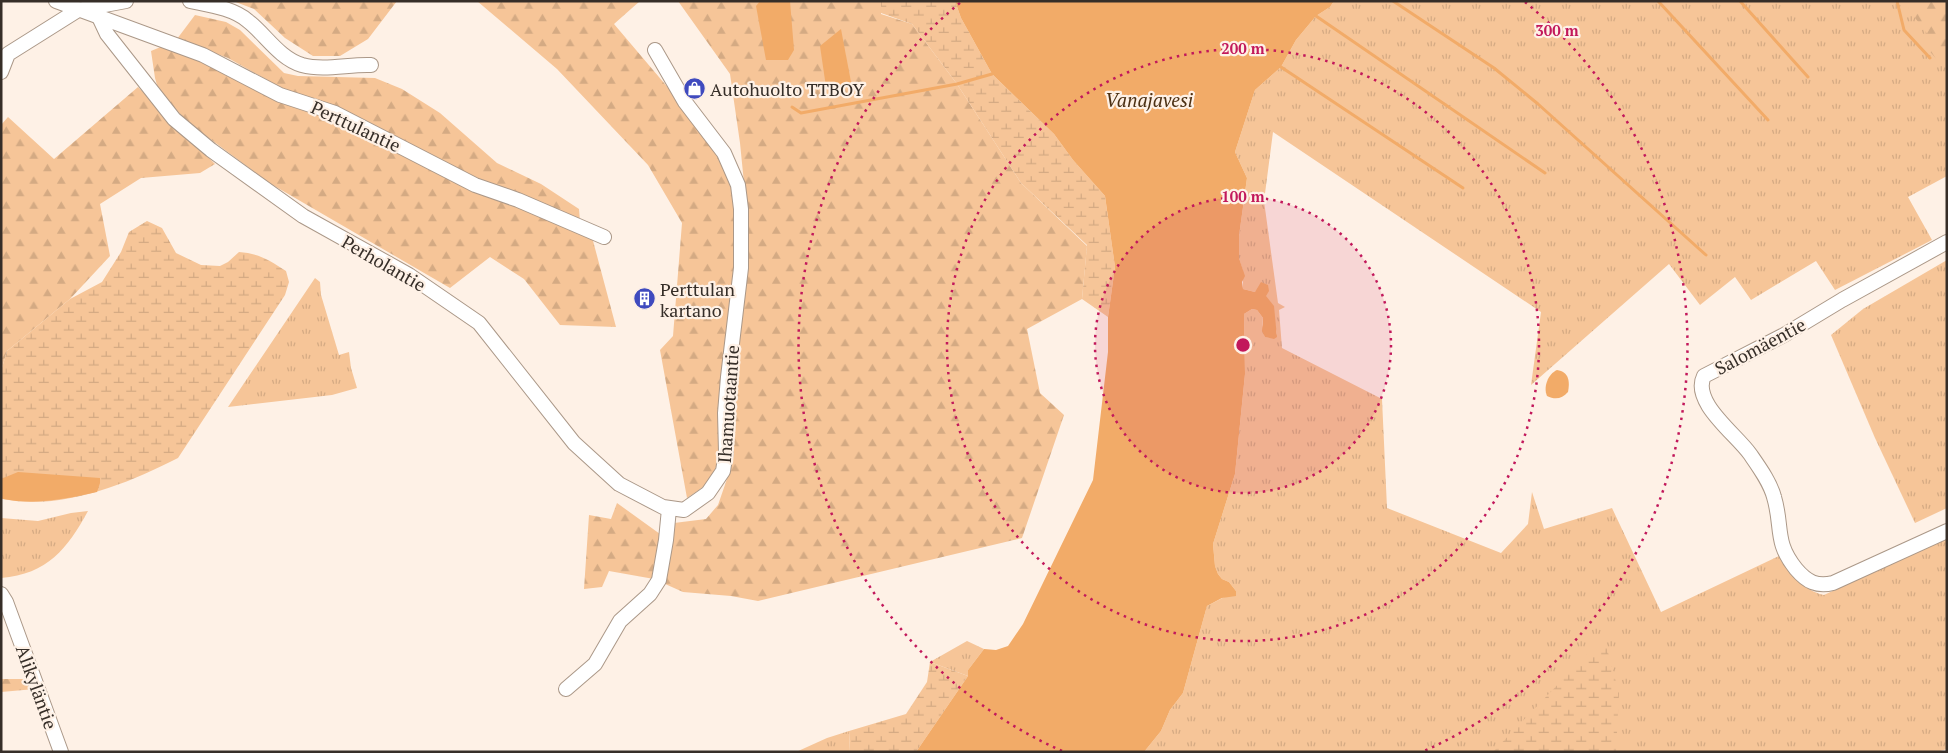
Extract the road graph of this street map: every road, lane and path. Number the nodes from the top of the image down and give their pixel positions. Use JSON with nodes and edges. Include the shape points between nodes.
{"nodes":[{"id":1,"x":56,"y":1,"type":"edge"},
{"id":2,"x":190,"y":1,"type":"edge"},
{"id":3,"x":120,"y":2,"type":"edge"},
{"id":4,"x":78,"y":10,"type":"junction"},
{"id":5,"x":99,"y":17,"type":"junction"},
{"id":6,"x":655,"y":50,"type":"dead end"},
{"id":7,"x":371,"y":65,"type":"dead end"},
{"id":8,"x":1,"y":72,"type":"edge"},
{"id":9,"x":604,"y":237,"type":"dead end"},
{"id":10,"x":1947,"y":242,"type":"edge"},
{"id":11,"x":669,"y":509,"type":"junction"},
{"id":12,"x":1947,"y":531,"type":"edge"},
{"id":13,"x":1,"y":594,"type":"edge"},
{"id":14,"x":566,"y":689,"type":"dead end"},
{"id":15,"x":61,"y":752,"type":"edge"}],
"edges":[{"from":1,"to":4,"type":"street","name":"Perttulantie"},
{"from":2,"to":7,"type":"street","via":[[220,7],[246,19],[285,56],[302,65]]},
{"from":3,"to":4,"type":"street"},
{"from":4,"to":5,"type":"street","name":"Perttulantie"},
{"from":4,"to":8,"type":"street","via":[[8,54]]},
{"from":5,"to":9,"type":"street","name":"Perttulantie","via":[[203,55],[280,94],[335,113],[475,185]]},
{"from":5,"to":11,"type":"street","name":"Perholantie","via":[[107,34],[176,120],[211,150],[303,216],[408,275],[479,323],[574,443],[619,484]]},
{"from":6,"to":11,"type":"street","name":"Ihamuotaantie","via":[[685,102],[724,153],[738,185],[741,209],[741,268],[728,377],[723,471],[708,493],[696,502],[684,510]]},
{"from":10,"to":12,"type":"street","name":"Salomäentie","via":[[1784,335],[1704,376],[1701,392],[1769,484],[1782,547],[1796,569],[1814,584],[1833,583]]},
{"from":11,"to":14,"type":"street","via":[[659,580],[650,594],[620,621],[595,664]]},
{"from":13,"to":15,"type":"street","name":"Alikyläntie"}]}
